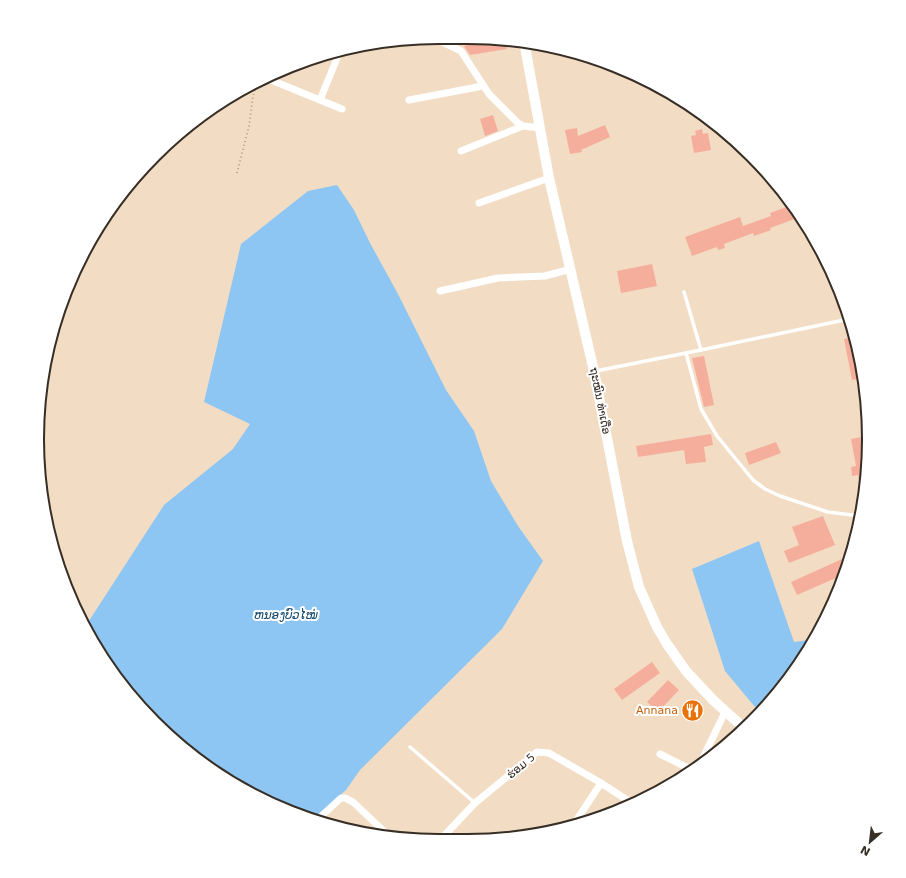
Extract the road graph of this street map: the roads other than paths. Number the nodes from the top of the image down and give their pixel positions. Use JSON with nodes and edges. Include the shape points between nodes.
{"nodes":[{"id":1,"x":446,"y":44,"type":"edge"},
{"id":2,"x":525,"y":48,"type":"edge"},
{"id":3,"x":338,"y":57,"type":"edge"},
{"id":4,"x":273,"y":81,"type":"edge"},
{"id":5,"x":483,"y":86,"type":"junction"},
{"id":6,"x":320,"y":100,"type":"junction"},
{"id":7,"x":409,"y":100,"type":"dead end"},
{"id":8,"x":342,"y":109,"type":"dead end"},
{"id":9,"x":523,"y":126,"type":"junction"},
{"id":10,"x":540,"y":128,"type":"junction"},
{"id":11,"x":461,"y":150,"type":"dead end"},
{"id":12,"x":550,"y":178,"type":"junction"},
{"id":13,"x":479,"y":203,"type":"dead end"},
{"id":14,"x":571,"y":269,"type":"junction"},
{"id":15,"x":440,"y":291,"type":"dead end"},
{"id":16,"x":684,"y":292,"type":"dead end"},
{"id":17,"x":844,"y":320,"type":"edge"},
{"id":18,"x":701,"y":350,"type":"junction"},
{"id":19,"x":686,"y":353,"type":"junction"},
{"id":20,"x":594,"y":371,"type":"junction"},
{"id":21,"x":854,"y":515,"type":"edge"},
{"id":22,"x":725,"y":712,"type":"junction"},
{"id":23,"x":739,"y":724,"type":"edge"},
{"id":24,"x":410,"y":747,"type":"dead end"},
{"id":25,"x":705,"y":753,"type":"edge"},
{"id":26,"x":660,"y":754,"type":"dead end"},
{"id":27,"x":686,"y":767,"type":"edge"},
{"id":28,"x":601,"y":783,"type":"junction"},
{"id":29,"x":627,"y":800,"type":"edge"},
{"id":30,"x":475,"y":803,"type":"junction"},
{"id":31,"x":321,"y":816,"type":"edge"},
{"id":32,"x":578,"y":818,"type":"edge"},
{"id":33,"x":383,"y":830,"type":"edge"},
{"id":34,"x":446,"y":834,"type":"edge"}],
"edges":[{"from":1,"to":5,"type":"street","via":[[461,51]]},
{"from":2,"to":10,"type":"main road","name":"ຖະໝົນ ທ່າເດື່ອ"},
{"from":3,"to":6,"type":"street"},
{"from":4,"to":6,"type":"street"},
{"from":5,"to":7,"type":"street"},
{"from":5,"to":9,"type":"street"},
{"from":6,"to":8,"type":"street"},
{"from":9,"to":10,"type":"street"},
{"from":9,"to":11,"type":"street"},
{"from":10,"to":12,"type":"main road","name":"ຖະໝົນ ທ່າເດື່ອ"},
{"from":12,"to":13,"type":"street"},
{"from":12,"to":14,"type":"main road","name":"ຖະໝົນ ທ່າເດື່ອ"},
{"from":14,"to":15,"type":"street","via":[[544,276],[498,278]]},
{"from":14,"to":20,"type":"main road","name":"ຖະໝົນ ທ່າເດື່ອ"},
{"from":16,"to":18,"type":"lane"},
{"from":17,"to":18,"type":"lane"},
{"from":18,"to":19,"type":"lane"},
{"from":19,"to":20,"type":"lane"},
{"from":19,"to":21,"type":"lane","via":[[701,409],[716,436],[753,480],[775,494],[828,512]]},
{"from":20,"to":22,"type":"main road","name":"ຖະໝົນ ທ່າເດື່ອ","via":[[627,542],[639,587],[657,627],[677,659]]},
{"from":22,"to":23,"type":"main road","name":"ຖະໝົນ ທ່າເດື່ອ"},
{"from":22,"to":25,"type":"street"},
{"from":24,"to":30,"type":"lane"},
{"from":26,"to":27,"type":"street"},
{"from":28,"to":29,"type":"street","name":"ຮ່ອມ 5"},
{"from":28,"to":30,"type":"street","name":"ຮ່ອມ 5","via":[[550,753],[537,752]]},
{"from":28,"to":32,"type":"street"},
{"from":30,"to":34,"type":"street","name":"ຮ່ອມ 5"},
{"from":31,"to":33,"type":"street","via":[[341,798],[345,798],[353,802]]}]}
